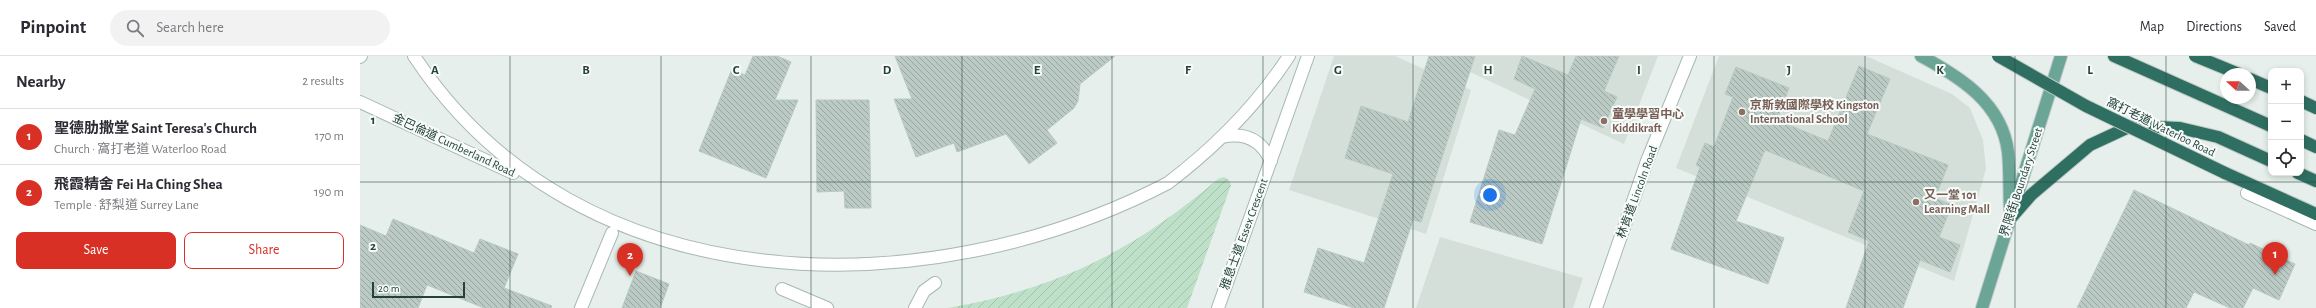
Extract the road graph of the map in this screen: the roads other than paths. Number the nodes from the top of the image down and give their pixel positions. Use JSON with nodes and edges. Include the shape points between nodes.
{"nodes":[{"id":1,"x":414,"y":56,"type":"edge"},
{"id":2,"x":1289,"y":56,"type":"edge"},
{"id":3,"x":1308,"y":56,"type":"edge"},
{"id":4,"x":1690,"y":56,"type":"edge"},
{"id":5,"x":1921,"y":56,"type":"edge"},
{"id":6,"x":1998,"y":56,"type":"edge"},
{"id":7,"x":2061,"y":56,"type":"edge"},
{"id":8,"x":2114,"y":56,"type":"edge"},
{"id":9,"x":2195,"y":56,"type":"edge"},
{"id":10,"x":2220,"y":68,"type":"edge"},
{"id":11,"x":2224,"y":68,"type":"edge"},
{"id":12,"x":2256,"y":82,"type":"edge"},
{"id":13,"x":2256,"y":85,"type":"edge"},
{"id":14,"x":2268,"y":87,"type":"edge"},
{"id":15,"x":2268,"y":91,"type":"edge"},
{"id":16,"x":360,"y":102,"type":"edge"},
{"id":17,"x":2304,"y":103,"type":"edge"},
{"id":18,"x":2304,"y":107,"type":"edge"},
{"id":19,"x":2316,"y":108,"type":"edge"},
{"id":20,"x":2316,"y":113,"type":"edge"},
{"id":21,"x":2268,"y":125,"type":"edge"},
{"id":22,"x":1222,"y":137,"type":"junction"},
{"id":23,"x":2304,"y":141,"type":"edge"},
{"id":24,"x":2316,"y":147,"type":"edge"},
{"id":25,"x":2268,"y":159,"type":"edge"},
{"id":26,"x":1270,"y":161,"type":"junction"},
{"id":27,"x":2304,"y":176,"type":"edge"},
{"id":28,"x":526,"y":178,"type":"junction"},
{"id":29,"x":2316,"y":181,"type":"edge"},
{"id":30,"x":2247,"y":193,"type":"dead end"},
{"id":31,"x":2316,"y":214,"type":"edge"},
{"id":32,"x":2010,"y":219,"type":"junction"},
{"id":33,"x":1111,"y":221,"type":"dead end"},
{"id":34,"x":2316,"y":224,"type":"edge"},
{"id":35,"x":612,"y":233,"type":"junction"},
{"id":36,"x":625,"y":239,"type":"dead end"},
{"id":37,"x":915,"y":285,"type":"dead end"},
{"id":38,"x":811,"y":288,"type":"dead end"},
{"id":39,"x":581,"y":308,"type":"edge"},
{"id":40,"x":827,"y":308,"type":"edge"},
{"id":41,"x":915,"y":308,"type":"edge"},
{"id":42,"x":1218,"y":308,"type":"edge"},
{"id":43,"x":1596,"y":308,"type":"edge"},
{"id":44,"x":1982,"y":308,"type":"edge"}],
"edges":[{"from":1,"to":28,"type":"street","via":[[473,131]]},
{"from":2,"to":22,"type":"street","via":[[1255,102]]},
{"from":3,"to":26,"type":"street","name":"雅息士道 Essex Crescent"},
{"from":4,"to":43,"type":"street","name":"林肯道 Lincoln Road","via":[[1646,161]]},
{"from":5,"to":32,"type":"main road","via":[[1968,84],[1988,104],[2001,126],[2008,151]]},
{"from":6,"to":31,"type":"highway","name":"窩打老道 Waterloo Road","bridge":true,"via":[[2086,106]]},
{"from":7,"to":32,"type":"main road","name":"界限街 Boundary Street"},
{"from":8,"to":21,"type":"highway"},
{"from":9,"to":10,"type":"main road"},
{"from":9,"to":11,"type":"highway","bridge":true},
{"from":12,"to":14,"type":"highway"},
{"from":13,"to":15,"type":"main road"},
{"from":16,"to":28,"type":"street","name":"金巴倫道 Cumberland Road"},
{"from":17,"to":19,"type":"highway"},
{"from":18,"to":20,"type":"main road"},
{"from":22,"to":26,"type":"street","via":[[1243,135],[1253,139],[1260,144]]},
{"from":22,"to":33,"type":"street","via":[[1150,196]]},
{"from":23,"to":24,"type":"highway"},
{"from":25,"to":32,"type":"highway","via":[[2218,136],[2180,128],[2131,126],[2090,145],[2031,195]]},
{"from":26,"to":42,"type":"street","name":"雅息士道 Essex Crescent"},
{"from":27,"to":29,"type":"highway"},
{"from":28,"to":35,"type":"street","via":[[555,199]]},
{"from":30,"to":34,"type":"street"},
{"from":32,"to":44,"type":"main road","name":"界限街 Boundary Street"},
{"from":35,"to":36,"type":"street"},
{"from":35,"to":39,"type":"street"},
{"from":37,"to":41,"type":"street","via":[[939,282],[924,291]]},
{"from":38,"to":40,"type":"street","via":[[770,283]]}]}
